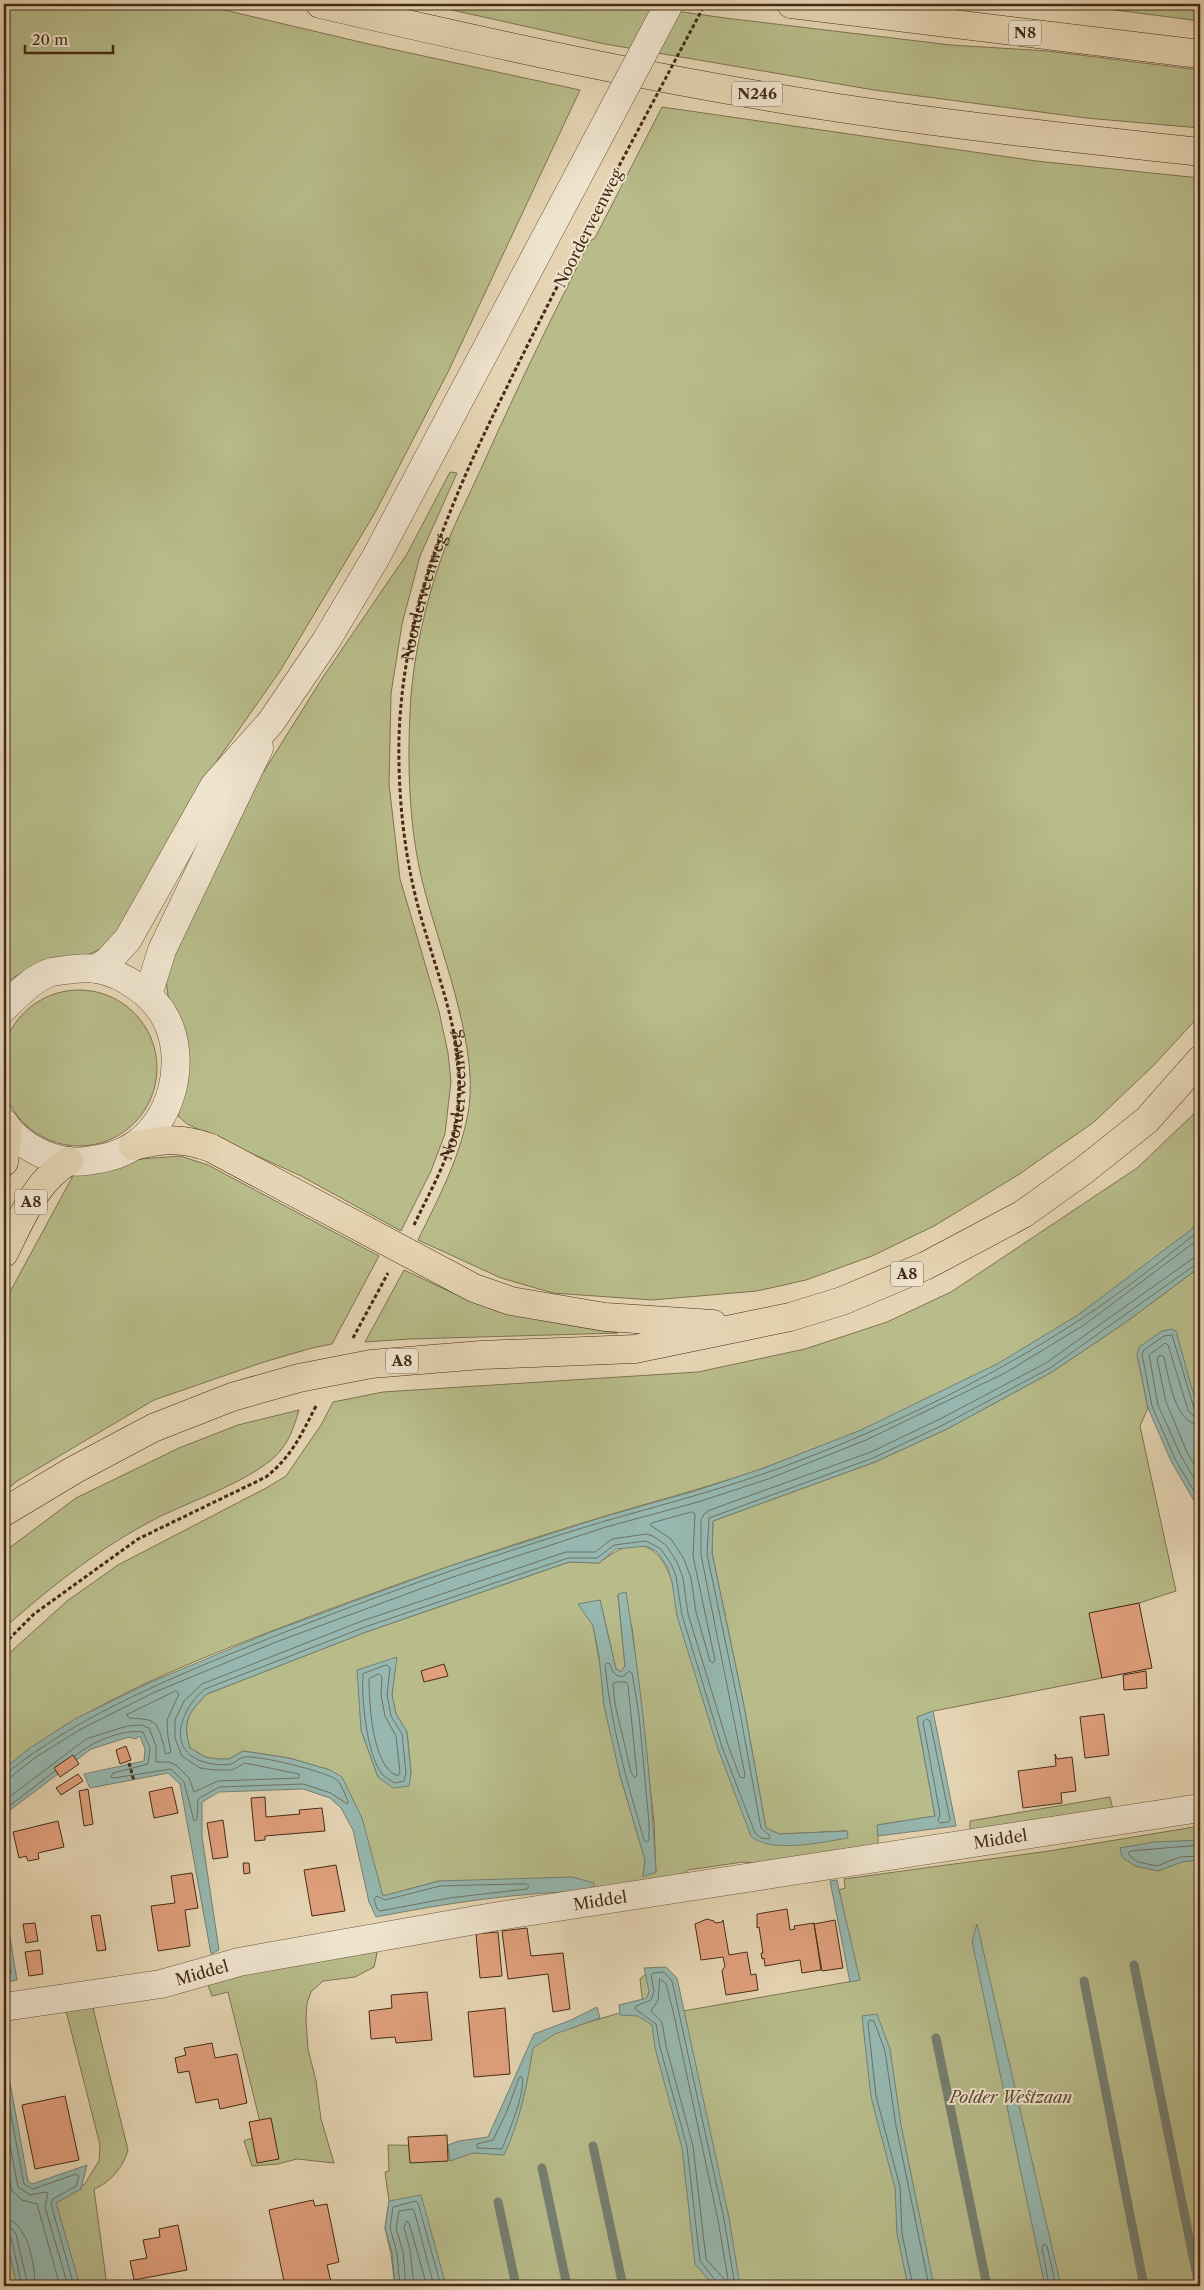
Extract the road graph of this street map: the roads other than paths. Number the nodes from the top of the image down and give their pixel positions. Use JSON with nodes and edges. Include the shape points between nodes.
{"nodes":[{"id":1,"x":320,"y":4,"type":"edge"},
{"id":2,"x":669,"y":4,"type":"edge"},
{"id":3,"x":791,"y":4,"type":"edge"},
{"id":4,"x":1200,"y":54,"type":"edge"},
{"id":5,"x":1200,"y":152,"type":"edge"},
{"id":6,"x":271,"y":722,"type":"junction"},
{"id":7,"x":97,"y":969,"type":"junction"},
{"id":8,"x":148,"y":995,"type":"junction"},
{"id":9,"x":4,"y":1008,"type":"edge"},
{"id":10,"x":1200,"y":1060,"type":"edge"},
{"id":11,"x":6,"y":1126,"type":"edge"},
{"id":12,"x":134,"y":1146,"type":"junction"},
{"id":13,"x":69,"y":1161,"type":"junction"},
{"id":14,"x":4,"y":1162,"type":"edge"},
{"id":15,"x":4,"y":1253,"type":"edge"},
{"id":16,"x":747,"y":1327,"type":"junction"},
{"id":17,"x":4,"y":1512,"type":"edge"},
{"id":18,"x":1200,"y":1808,"type":"edge"},
{"id":19,"x":4,"y":2007,"type":"edge"}],
"edges":[{"from":1,"to":5,"type":"highway","number":"N246","via":[[710,87],[951,123]]},
{"from":2,"to":6,"type":"street","name":"Noorderveenweg","bridge":true,"via":[[376,557],[326,641]]},
{"from":3,"to":4,"type":"highway","number":"N8"},
{"from":6,"to":7,"type":"street","name":"Noorderveenweg","via":[[214,786],[128,939],[110,960]]},
{"from":6,"to":8,"type":"street","name":"Noorderveenweg","via":[[162,950]]},
{"from":7,"to":8,"type":"street","via":[[128,980]]},
{"from":7,"to":9,"type":"street","via":[[51,972],[22,989]]},
{"from":8,"to":12,"type":"street","via":[[166,1018],[175,1046],[175,1076],[168,1102],[154,1127]]},
{"from":10,"to":16,"type":"highway","number":"A8","via":[[1147,1120],[1023,1214],[878,1287],[842,1301]]},
{"from":11,"to":13,"type":"street","via":[[30,1148]]},
{"from":11,"to":14,"type":"highway"},
{"from":12,"to":13,"type":"street","via":[[108,1159]]},
{"from":12,"to":16,"type":"highway","number":"A8","via":[[166,1139],[191,1140],[211,1148],[474,1288],[511,1301],[605,1317]]},
{"from":13,"to":15,"type":"highway","number":"A8","via":[[57,1168],[40,1186]]},
{"from":16,"to":17,"type":"highway","number":"A8","via":[[635,1349],[481,1355],[372,1364],[299,1378],[232,1397],[171,1421],[74,1470]]},
{"from":18,"to":19,"type":"street","name":"Middel","via":[[493,1917],[239,1962],[161,1984]]}]}
